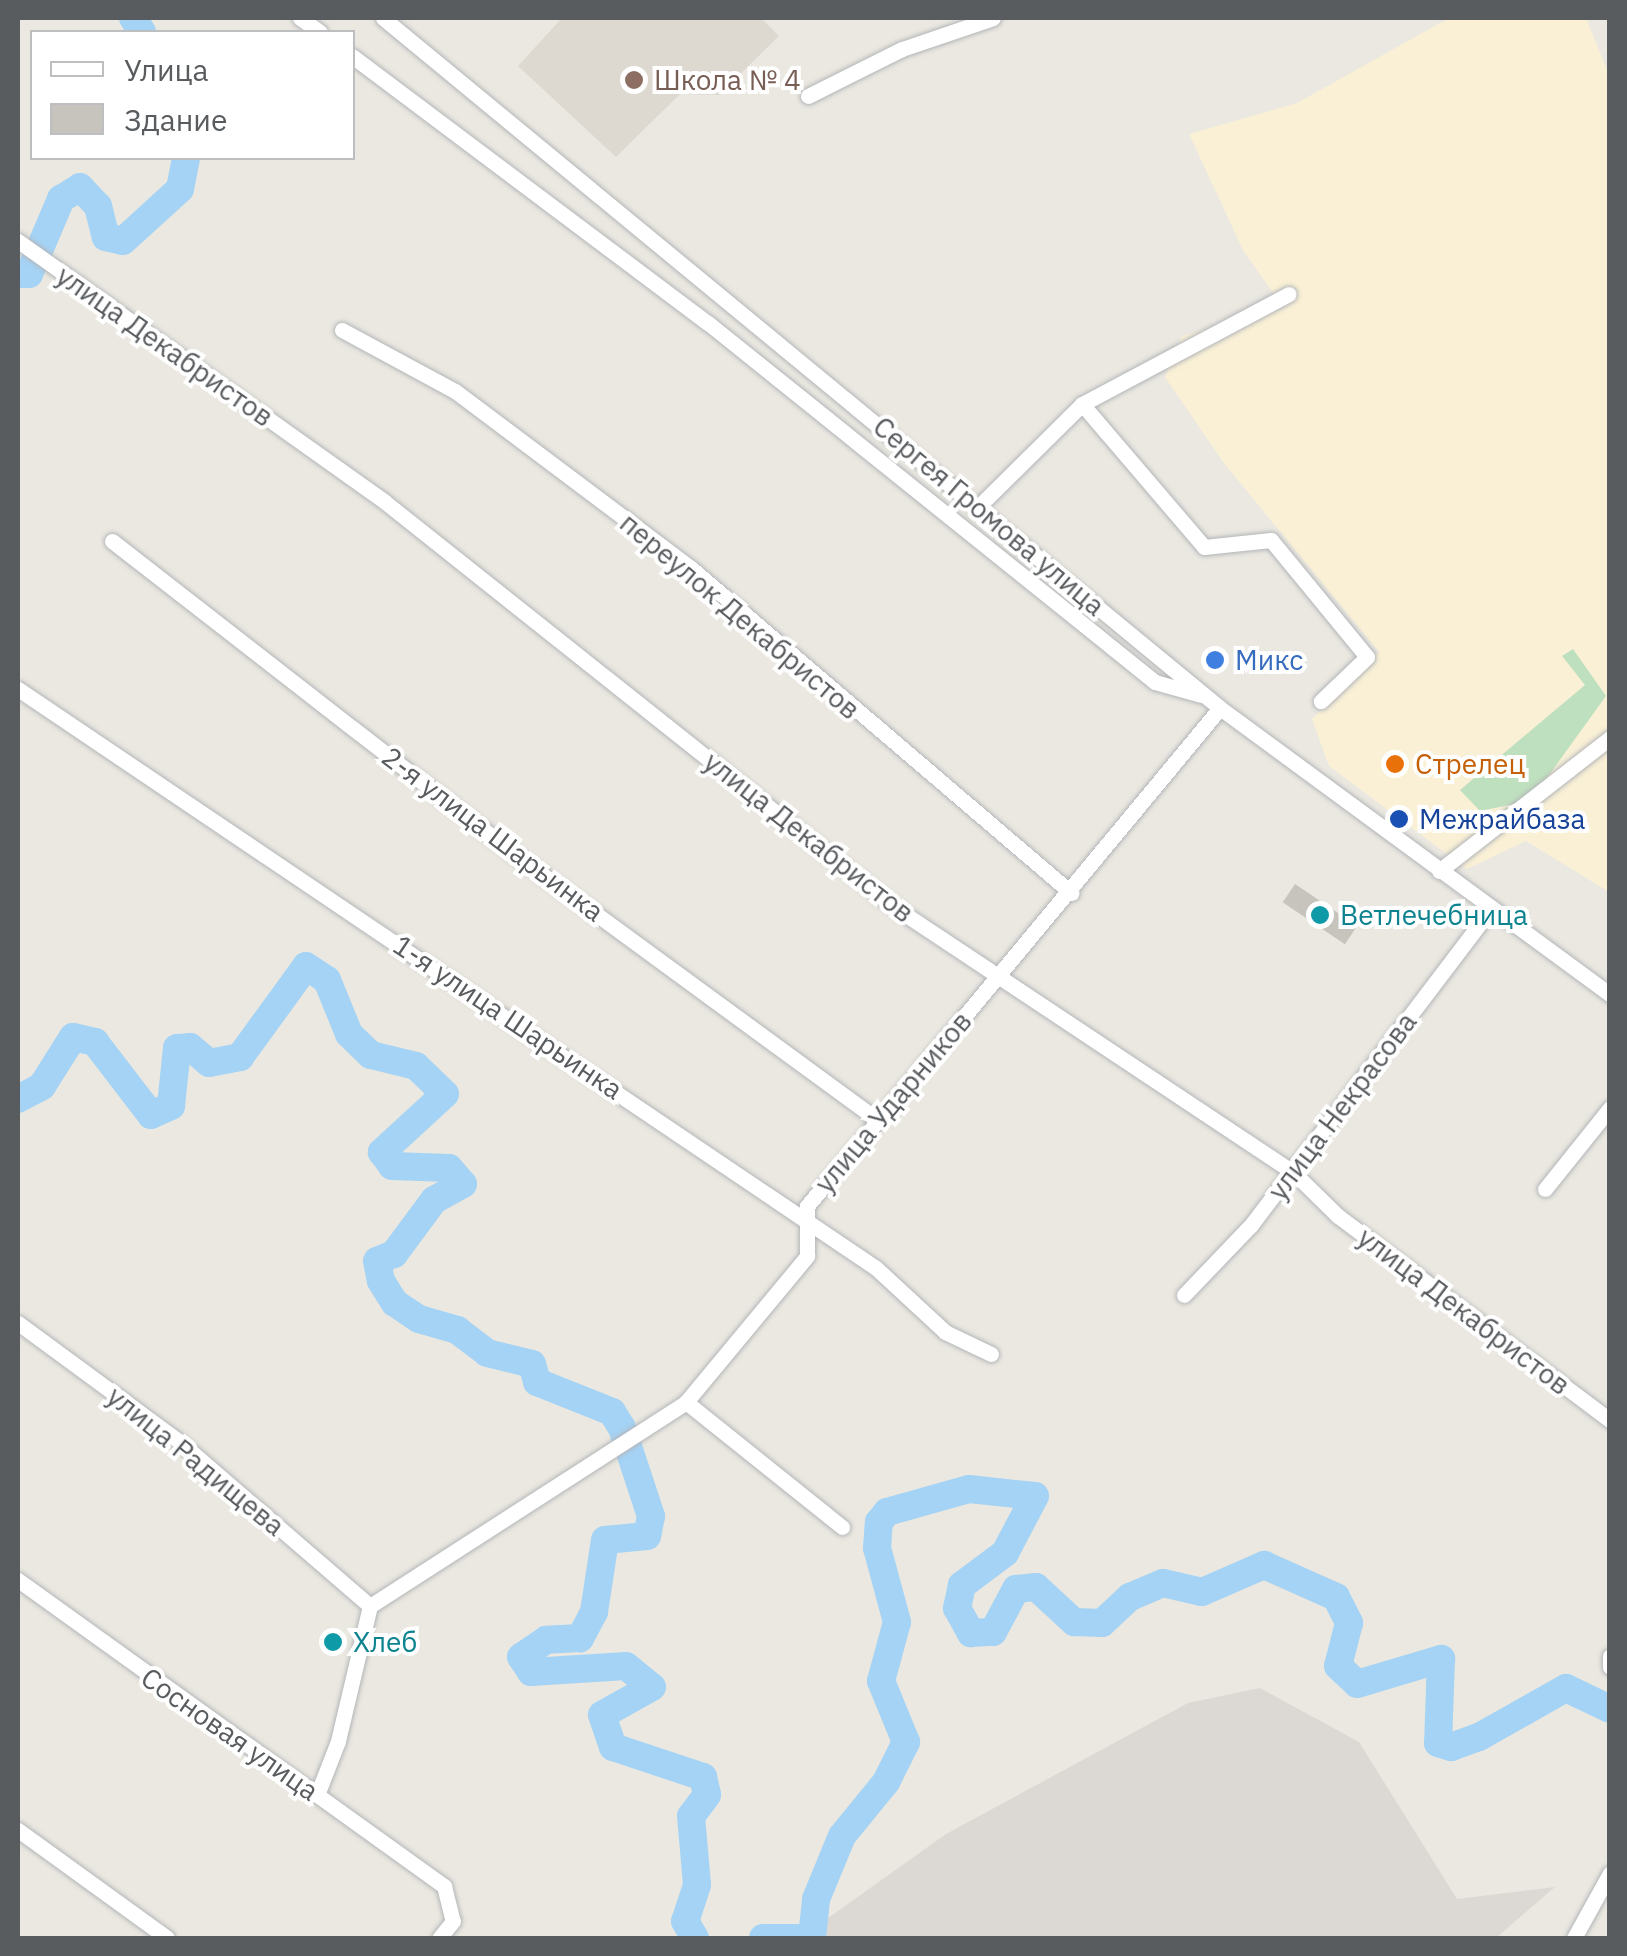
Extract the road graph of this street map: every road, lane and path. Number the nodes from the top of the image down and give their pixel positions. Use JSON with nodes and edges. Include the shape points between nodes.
{"nodes":[{"id":1,"x":383,"y":18,"type":"edge"},
{"id":2,"x":993,"y":18,"type":"edge"},
{"id":3,"x":355,"y":58,"type":"edge"},
{"id":4,"x":808,"y":96,"type":"dead end"},
{"id":5,"x":18,"y":241,"type":"edge"},
{"id":6,"x":1289,"y":294,"type":"dead end"},
{"id":7,"x":342,"y":330,"type":"dead end"},
{"id":8,"x":1082,"y":404,"type":"junction"},
{"id":9,"x":978,"y":507,"type":"junction"},
{"id":10,"x":112,"y":541,"type":"dead end"},
{"id":11,"x":18,"y":689,"type":"edge"},
{"id":12,"x":1206,"y":696,"type":"junction"},
{"id":13,"x":1320,"y":701,"type":"dead end"},
{"id":14,"x":1220,"y":708,"type":"junction"},
{"id":15,"x":1610,"y":738,"type":"edge"},
{"id":16,"x":1438,"y":871,"type":"junction"},
{"id":17,"x":1072,"y":893,"type":"junction"},
{"id":18,"x":1491,"y":909,"type":"junction"},
{"id":19,"x":1001,"y":974,"type":"junction"},
{"id":20,"x":1610,"y":994,"type":"edge"},
{"id":21,"x":1610,"y":1108,"type":"edge"},
{"id":22,"x":878,"y":1120,"type":"junction"},
{"id":23,"x":1292,"y":1171,"type":"junction"},
{"id":24,"x":1545,"y":1188,"type":"dead end"},
{"id":25,"x":810,"y":1224,"type":"junction"},
{"id":26,"x":1184,"y":1296,"type":"dead end"},
{"id":27,"x":18,"y":1323,"type":"edge"},
{"id":28,"x":991,"y":1354,"type":"dead end"},
{"id":29,"x":686,"y":1402,"type":"junction"},
{"id":30,"x":1610,"y":1420,"type":"edge"},
{"id":31,"x":842,"y":1527,"type":"dead end"},
{"id":32,"x":18,"y":1580,"type":"edge"},
{"id":33,"x":370,"y":1606,"type":"junction"},
{"id":34,"x":1610,"y":1656,"type":"edge"},
{"id":35,"x":1610,"y":1667,"type":"edge"},
{"id":36,"x":317,"y":1794,"type":"junction"},
{"id":37,"x":18,"y":1830,"type":"edge"},
{"id":38,"x":1610,"y":1873,"type":"edge"},
{"id":39,"x":166,"y":1938,"type":"edge"},
{"id":40,"x":439,"y":1938,"type":"edge"},
{"id":41,"x":1574,"y":1938,"type":"edge"}],
"edges":[{"from":1,"to":9,"type":"street","name":"Сергея Громова улица"},
{"from":2,"to":4,"type":"street","via":[[902,49]]},
{"from":3,"to":12,"type":"street","via":[[708,323],[1155,682]]},
{"from":5,"to":19,"type":"street","name":"улица Декабристов","via":[[385,502],[898,909]]},
{"from":6,"to":8,"type":"street"},
{"from":7,"to":17,"type":"street","name":"переулок Декабристов","via":[[455,391],[664,547]]},
{"from":8,"to":9,"type":"street"},
{"from":8,"to":13,"type":"street","via":[[1204,548],[1271,540],[1367,657]]},
{"from":9,"to":12,"type":"street","name":"Сергея Громова улица"},
{"from":10,"to":22,"type":"street","name":"2-я улица Шарьинка","via":[[521,859]]},
{"from":11,"to":25,"type":"street","name":"1-я улица Шарьинка"},
{"from":12,"to":14,"type":"street","name":"Сергея Громова улица"},
{"from":14,"to":16,"type":"street","name":"Сергея Громова улица"},
{"from":14,"to":17,"type":"street","name":"улица Ударников"},
{"from":15,"to":16,"type":"street"},
{"from":16,"to":18,"type":"street","name":"Сергея Громова улица"},
{"from":17,"to":19,"type":"street","name":"улица Ударников"},
{"from":18,"to":20,"type":"street","name":"Сергея Громова улица"},
{"from":18,"to":23,"type":"street","name":"улица Некрасова"},
{"from":19,"to":22,"type":"street","name":"улица Ударников"},
{"from":19,"to":23,"type":"street","name":"улица Декабристов"},
{"from":21,"to":24,"type":"street"},
{"from":22,"to":25,"type":"street","name":"улица Ударников","via":[[806,1206]]},
{"from":23,"to":26,"type":"street","name":"улица Некрасова"},
{"from":23,"to":30,"type":"street","name":"улица Декабристов","via":[[1338,1216]]},
{"from":25,"to":28,"type":"street","name":"1-я улица Шарьинка","via":[[876,1268],[945,1332]]},
{"from":25,"to":29,"type":"street","name":"улица Ударников","via":[[806,1256]]},
{"from":27,"to":33,"type":"street","name":"улица Радищева","via":[[180,1442]]},
{"from":29,"to":31,"type":"street"},
{"from":29,"to":33,"type":"street","name":"улица Ударников"},
{"from":32,"to":36,"type":"street","name":"Сосновая улица"},
{"from":33,"to":36,"type":"street","via":[[338,1741]]},
{"from":34,"to":35,"type":"street"},
{"from":36,"to":40,"type":"street","name":"Сосновая улица","via":[[444,1886],[453,1922]]},
{"from":37,"to":39,"type":"street"},
{"from":38,"to":41,"type":"street"}]}
